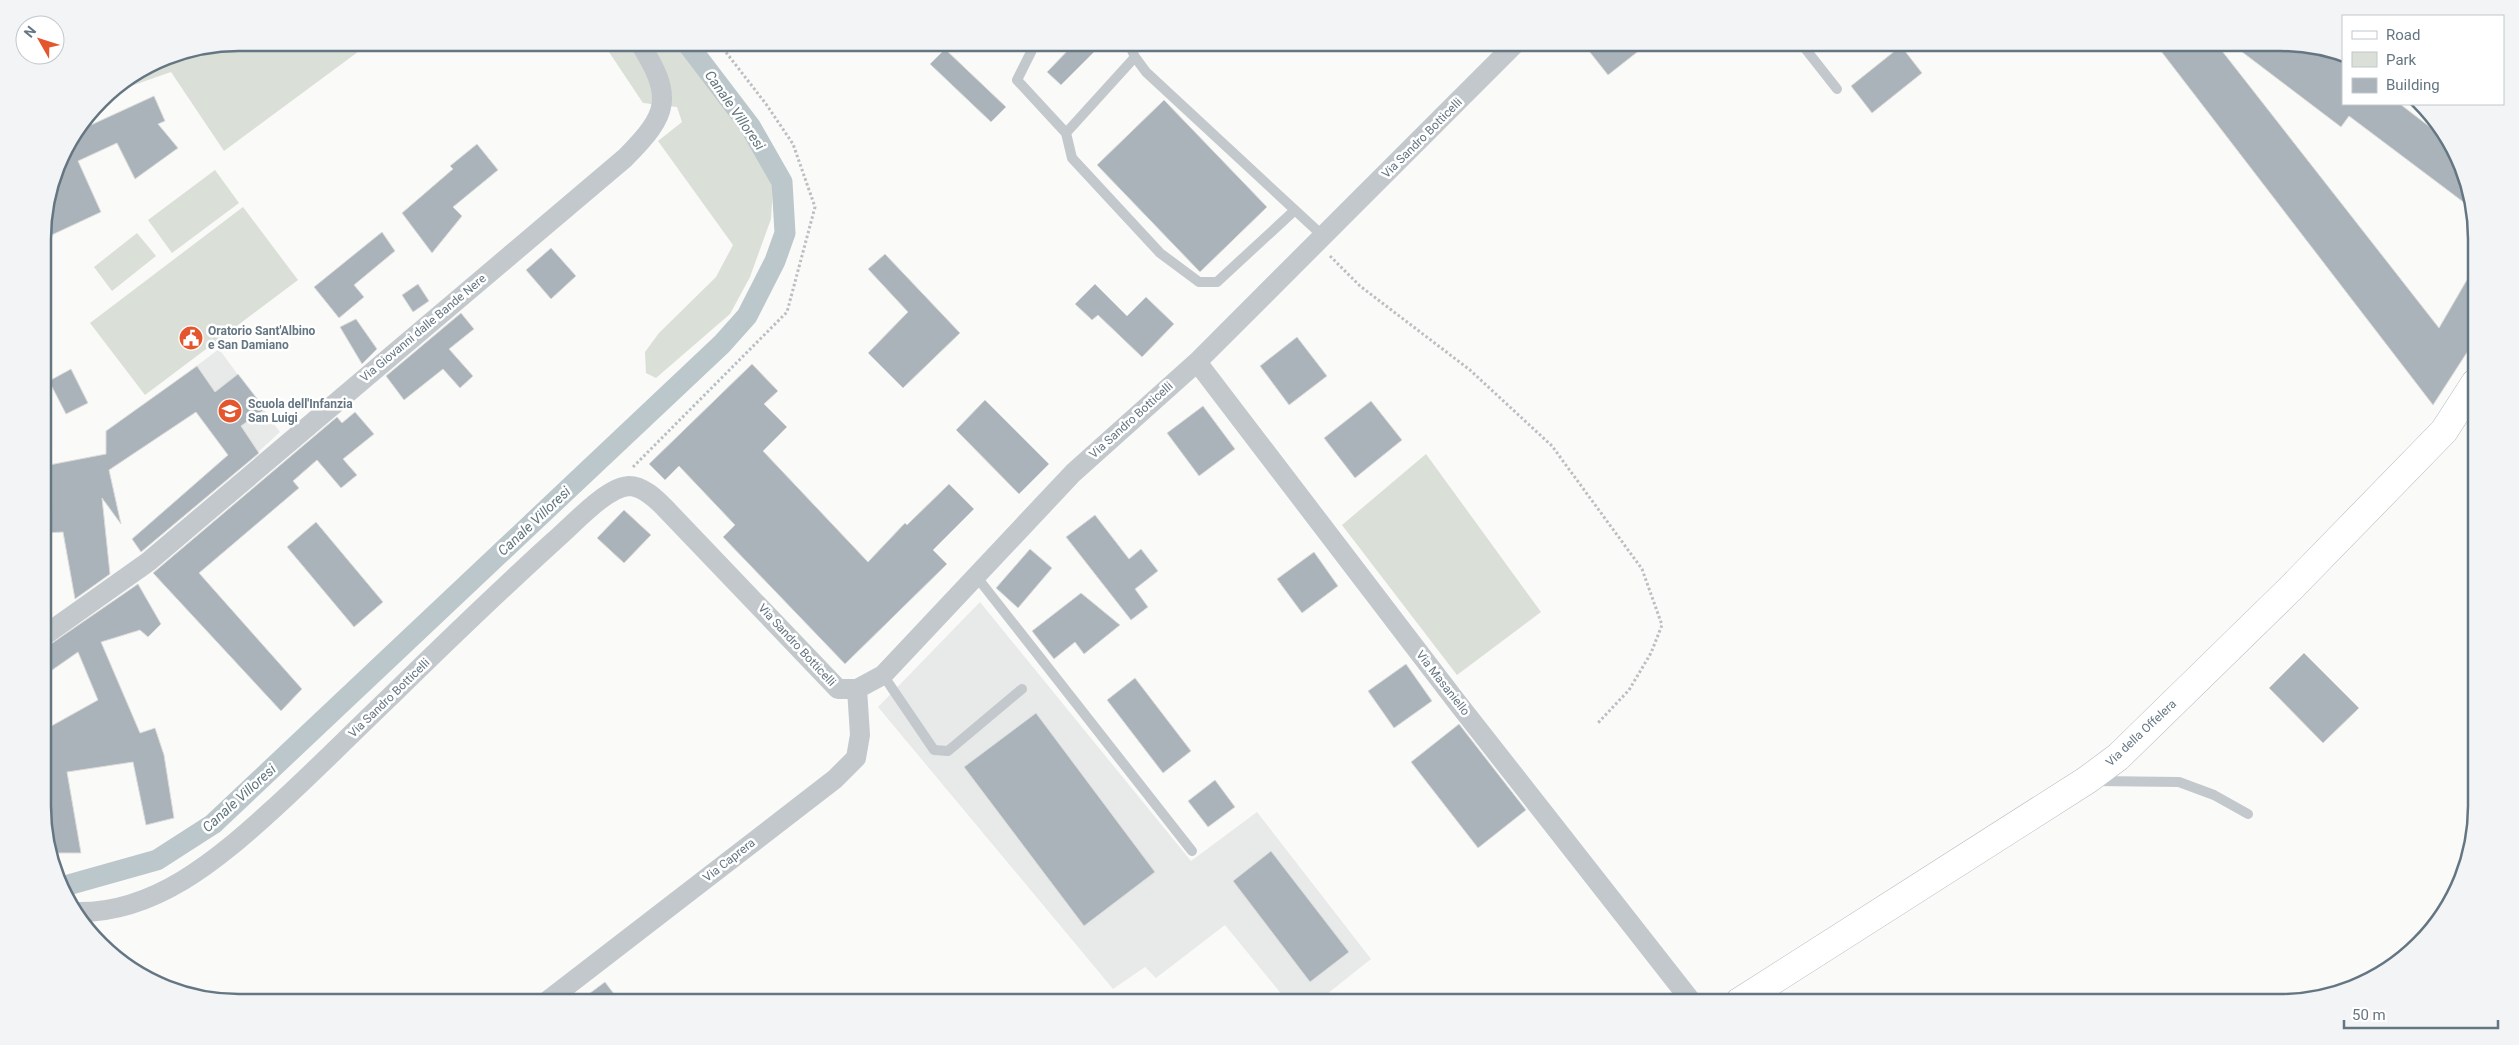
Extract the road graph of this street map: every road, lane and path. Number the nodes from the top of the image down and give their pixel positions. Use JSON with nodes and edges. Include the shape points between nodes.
{"nodes":[{"id":1,"x":646,"y":51,"type":"edge"},
{"id":2,"x":725,"y":51,"type":"edge"},
{"id":3,"x":1032,"y":51,"type":"edge"},
{"id":4,"x":1132,"y":51,"type":"edge"},
{"id":5,"x":1508,"y":51,"type":"edge"},
{"id":6,"x":1807,"y":51,"type":"edge"},
{"id":7,"x":1135,"y":57,"type":"junction"},
{"id":8,"x":1837,"y":89,"type":"dead end"},
{"id":9,"x":1066,"y":134,"type":"junction"},
{"id":10,"x":1295,"y":210,"type":"junction"},
{"id":11,"x":1321,"y":240,"type":"junction"},
{"id":12,"x":1197,"y":362,"type":"junction"},
{"id":13,"x":2468,"y":394,"type":"edge"},
{"id":14,"x":606,"y":495,"type":"junction"},
{"id":15,"x":976,"y":576,"type":"junction"},
{"id":16,"x":51,"y":631,"type":"edge"},
{"id":17,"x":883,"y":675,"type":"junction"},
{"id":18,"x":857,"y":689,"type":"junction"},
{"id":19,"x":1022,"y":689,"type":"dead end"},
{"id":20,"x":1597,"y":724,"type":"dead end"},
{"id":21,"x":2087,"y":780,"type":"junction"},
{"id":22,"x":2248,"y":814,"type":"dead end"},
{"id":23,"x":1192,"y":851,"type":"dead end"},
{"id":24,"x":84,"y":912,"type":"edge"},
{"id":25,"x":556,"y":994,"type":"edge"},
{"id":26,"x":1686,"y":994,"type":"edge"},
{"id":27,"x":1752,"y":994,"type":"edge"}],
"edges":[{"from":1,"to":16,"type":"street","name":"Via Giovanni dalle Bande Nere","via":[[655,66],[663,95],[660,117],[649,134],[625,158],[148,562]]},
{"from":2,"to":14,"type":"path","via":[[793,144],[815,207],[786,312]]},
{"from":3,"to":9,"type":"lane","via":[[1017,80]]},
{"from":4,"to":7,"type":"lane"},
{"from":5,"to":11,"type":"street","name":"Via Sandro Botticelli"},
{"from":6,"to":8,"type":"lane"},
{"from":7,"to":9,"type":"lane"},
{"from":7,"to":10,"type":"lane","via":[[1146,72]]},
{"from":9,"to":10,"type":"lane","via":[[1072,158],[1160,253],[1199,282],[1216,282]]},
{"from":10,"to":11,"type":"lane"},
{"from":11,"to":12,"type":"street","name":"Via Sandro Botticelli"},
{"from":11,"to":20,"type":"path","via":[[1360,286],[1470,370],[1552,446],[1642,569],[1662,625],[1651,653],[1629,690]]},
{"from":12,"to":15,"type":"street","name":"Via Sandro Botticelli","via":[[1073,473]]},
{"from":12,"to":26,"type":"street","name":"Via Masaniello"},
{"from":13,"to":21,"type":"street","name":"Via della Offelera","via":[[2444,431],[2292,587],[2118,756]]},
{"from":14,"to":18,"type":"street","name":"Via Sandro Botticelli","via":[[630,486],[649,493],[838,689]]},
{"from":14,"to":24,"type":"street","name":"Via Sandro Botticelli","via":[[392,694],[309,777],[218,858],[167,889],[130,904],[100,912]]},
{"from":15,"to":17,"type":"street","name":"Via Sandro Botticelli"},
{"from":15,"to":23,"type":"lane"},
{"from":17,"to":18,"type":"street","name":"Via Sandro Botticelli"},
{"from":17,"to":19,"type":"lane","via":[[934,750],[948,751]]},
{"from":18,"to":25,"type":"street","name":"Via Caprera","via":[[860,735],[856,758],[835,779]]},
{"from":21,"to":22,"type":"lane","via":[[2179,782],[2214,794]]},
{"from":21,"to":27,"type":"street","name":"Via della Offelera"}]}
